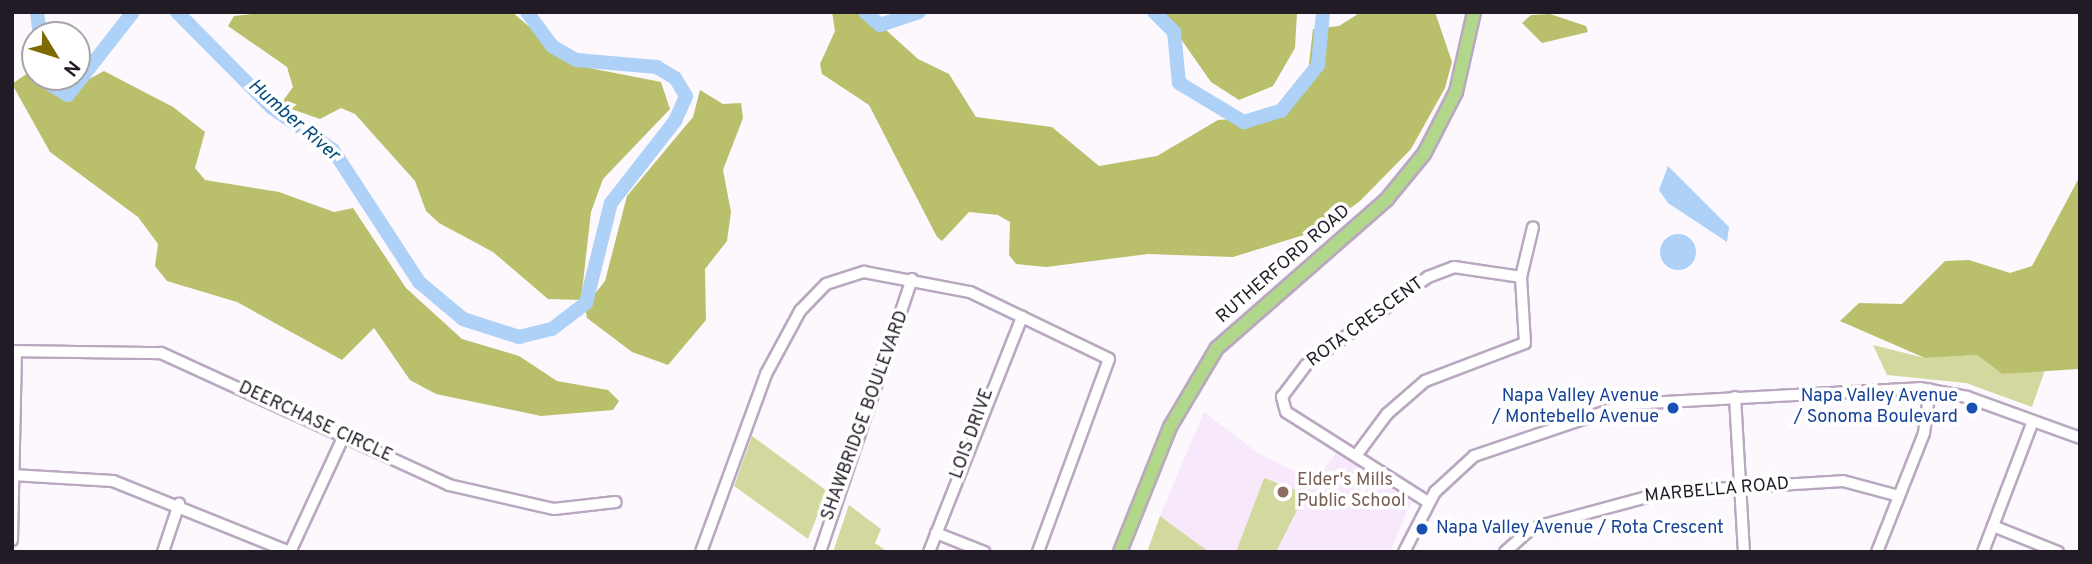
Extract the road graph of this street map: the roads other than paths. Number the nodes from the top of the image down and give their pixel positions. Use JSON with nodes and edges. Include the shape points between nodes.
{"nodes":[{"id":1,"x":1474,"y":12,"type":"edge"},
{"id":2,"x":1533,"y":227,"type":"dead end"},
{"id":3,"x":1521,"y":277,"type":"junction"},
{"id":4,"x":912,"y":279,"type":"junction"},
{"id":5,"x":1022,"y":317,"type":"junction"},
{"id":6,"x":14,"y":351,"type":"edge"},
{"id":7,"x":1930,"y":389,"type":"junction"},
{"id":8,"x":1735,"y":397,"type":"junction"},
{"id":9,"x":2033,"y":421,"type":"junction"},
{"id":10,"x":343,"y":438,"type":"junction"},
{"id":11,"x":2080,"y":438,"type":"edge"},
{"id":12,"x":1358,"y":453,"type":"junction"},
{"id":13,"x":14,"y":475,"type":"edge"},
{"id":14,"x":1741,"y":487,"type":"junction"},
{"id":15,"x":1899,"y":496,"type":"junction"},
{"id":16,"x":617,"y":502,"type":"dead end"},
{"id":17,"x":1428,"y":502,"type":"junction"},
{"id":18,"x":179,"y":504,"type":"junction"},
{"id":19,"x":1993,"y":526,"type":"junction"},
{"id":20,"x":936,"y":533,"type":"junction"},
{"id":21,"x":12,"y":540,"type":"edge"},
{"id":22,"x":163,"y":552,"type":"edge"},
{"id":23,"x":290,"y":552,"type":"edge"},
{"id":24,"x":701,"y":552,"type":"edge"},
{"id":25,"x":820,"y":552,"type":"edge"},
{"id":26,"x":929,"y":552,"type":"edge"},
{"id":27,"x":984,"y":552,"type":"edge"},
{"id":28,"x":1038,"y":552,"type":"edge"},
{"id":29,"x":1120,"y":552,"type":"edge"},
{"id":30,"x":1404,"y":552,"type":"edge"},
{"id":31,"x":1505,"y":552,"type":"edge"},
{"id":32,"x":1744,"y":552,"type":"edge"},
{"id":33,"x":1877,"y":552,"type":"edge"},
{"id":34,"x":1983,"y":552,"type":"edge"},
{"id":35,"x":2058,"y":552,"type":"edge"}],
"edges":[{"from":1,"to":29,"type":"main road","name":"RUTHERFORD ROAD","via":[[1456,92],[1424,154],[1387,199],[1252,313],[1211,356],[1170,427]]},
{"from":2,"to":3,"type":"street"},
{"from":3,"to":12,"type":"street","via":[[1525,343],[1425,381],[1387,414]]},
{"from":3,"to":12,"type":"street","name":"ROTA CRESCENT","via":[[1454,268],[1428,277],[1292,379],[1282,408]]},
{"from":4,"to":5,"type":"street","via":[[970,292]]},
{"from":4,"to":24,"type":"street","via":[[850,274],[807,300],[766,373]]},
{"from":4,"to":25,"type":"street","name":"SHAWBRIDGE BOULEVARD"},
{"from":5,"to":20,"type":"street","name":"LOIS DRIVE"},
{"from":5,"to":28,"type":"street","via":[[1109,359]]},
{"from":6,"to":10,"type":"street","name":"DEERCHASE CIRCLE","via":[[161,353]]},
{"from":6,"to":13,"type":"street"},
{"from":7,"to":8,"type":"street"},
{"from":7,"to":9,"type":"street"},
{"from":7,"to":15,"type":"street","via":[[1924,433]]},
{"from":8,"to":14,"type":"street"},
{"from":8,"to":17,"type":"street","via":[[1628,404],[1502,442],[1464,464]]},
{"from":9,"to":11,"type":"street"},
{"from":9,"to":19,"type":"street"},
{"from":10,"to":16,"type":"street","name":"DEERCHASE CIRCLE","via":[[449,485],[535,506]]},
{"from":10,"to":23,"type":"street"},
{"from":12,"to":17,"type":"street","name":"ROTA CRESCENT"},
{"from":13,"to":18,"type":"street","via":[[97,478]]},
{"from":13,"to":21,"type":"street"},
{"from":14,"to":15,"type":"street","name":"MARBELLA ROAD","via":[[1843,481]]},
{"from":14,"to":31,"type":"street","name":"MARBELLA ROAD","via":[[1618,502],[1532,528]]},
{"from":14,"to":32,"type":"street"},
{"from":15,"to":33,"type":"street"},
{"from":17,"to":30,"type":"street"},
{"from":18,"to":22,"type":"street"},
{"from":18,"to":23,"type":"street"},
{"from":19,"to":34,"type":"street"},
{"from":19,"to":35,"type":"street"},
{"from":20,"to":26,"type":"street","name":"LOIS DRIVE"},
{"from":20,"to":27,"type":"street"}]}
